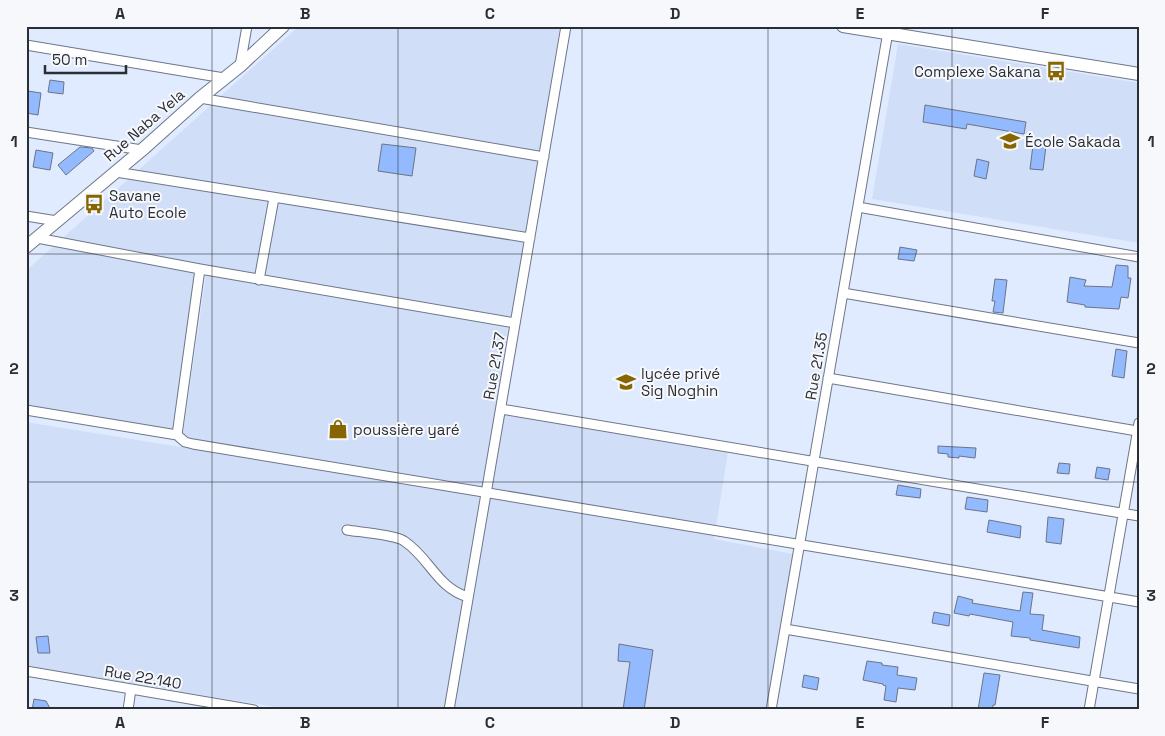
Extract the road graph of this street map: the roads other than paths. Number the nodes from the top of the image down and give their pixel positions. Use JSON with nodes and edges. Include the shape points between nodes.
{"nodes":[{"id":1,"x":247,"y":26,"type":"edge"},
{"id":2,"x":283,"y":26,"type":"edge"},
{"id":3,"x":566,"y":26,"type":"edge"},
{"id":4,"x":843,"y":26,"type":"edge"},
{"id":5,"x":888,"y":30,"type":"edge"},
{"id":6,"x":26,"y":46,"type":"edge"},
{"id":7,"x":240,"y":66,"type":"junction"},
{"id":8,"x":1139,"y":74,"type":"edge"},
{"id":9,"x":224,"y":78,"type":"junction"},
{"id":10,"x":200,"y":98,"type":"junction"},
{"id":11,"x":26,"y":132,"type":"edge"},
{"id":12,"x":142,"y":150,"type":"junction"},
{"id":13,"x":544,"y":157,"type":"junction"},
{"id":14,"x":116,"y":172,"type":"junction"},
{"id":15,"x":274,"y":198,"type":"junction"},
{"id":16,"x":858,"y":207,"type":"junction"},
{"id":17,"x":26,"y":216,"type":"edge"},
{"id":18,"x":57,"y":221,"type":"junction"},
{"id":19,"x":37,"y":238,"type":"junction"},
{"id":20,"x":530,"y":238,"type":"junction"},
{"id":21,"x":26,"y":248,"type":"edge"},
{"id":22,"x":1139,"y":258,"type":"edge"},
{"id":23,"x":200,"y":269,"type":"junction"},
{"id":24,"x":259,"y":280,"type":"junction"},
{"id":25,"x":843,"y":293,"type":"junction"},
{"id":26,"x":515,"y":323,"type":"junction"},
{"id":27,"x":1139,"y":343,"type":"edge"},
{"id":28,"x":828,"y":378,"type":"junction"},
{"id":29,"x":501,"y":409,"type":"junction"},
{"id":30,"x":26,"y":410,"type":"edge"},
{"id":31,"x":1138,"y":427,"type":"edge"},
{"id":32,"x":177,"y":435,"type":"junction"},
{"id":33,"x":814,"y":462,"type":"junction"},
{"id":34,"x":486,"y":494,"type":"junction"},
{"id":35,"x":1124,"y":514,"type":"junction"},
{"id":36,"x":1139,"y":516,"type":"edge"},
{"id":37,"x":346,"y":530,"type":"dead end"},
{"id":38,"x":799,"y":543,"type":"junction"},
{"id":39,"x":1109,"y":596,"type":"junction"},
{"id":40,"x":468,"y":597,"type":"junction"},
{"id":41,"x":1139,"y":602,"type":"edge"},
{"id":42,"x":785,"y":629,"type":"junction"},
{"id":43,"x":26,"y":671,"type":"edge"},
{"id":44,"x":1095,"y":681,"type":"junction"},
{"id":45,"x":131,"y":689,"type":"junction"},
{"id":46,"x":1139,"y":689,"type":"edge"},
{"id":47,"x":128,"y":710,"type":"edge"},
{"id":48,"x":254,"y":710,"type":"edge"},
{"id":49,"x":449,"y":710,"type":"edge"},
{"id":50,"x":771,"y":710,"type":"edge"},
{"id":51,"x":1089,"y":710,"type":"edge"}],
"edges":[{"from":1,"to":7,"type":"street"},
{"from":2,"to":7,"type":"street","name":"Rue Naba Yela"},
{"from":3,"to":13,"type":"street","name":"Rue 21.37"},
{"from":4,"to":5,"type":"street"},
{"from":5,"to":8,"type":"street"},
{"from":5,"to":16,"type":"street","name":"Rue 21.35"},
{"from":6,"to":9,"type":"street"},
{"from":7,"to":9,"type":"street","name":"Rue Naba Yela"},
{"from":9,"to":10,"type":"street","name":"Rue Naba Yela"},
{"from":10,"to":12,"type":"street","name":"Rue Naba Yela"},
{"from":10,"to":13,"type":"street"},
{"from":11,"to":12,"type":"street"},
{"from":12,"to":14,"type":"street","name":"Rue Naba Yela"},
{"from":13,"to":20,"type":"street","name":"Rue 21.37"},
{"from":14,"to":15,"type":"street"},
{"from":14,"to":18,"type":"street","name":"Rue Naba Yela"},
{"from":15,"to":20,"type":"street"},
{"from":15,"to":24,"type":"street"},
{"from":16,"to":22,"type":"street"},
{"from":16,"to":25,"type":"street","name":"Rue 21.35"},
{"from":17,"to":18,"type":"street"},
{"from":18,"to":19,"type":"street","name":"Rue Naba Yela"},
{"from":19,"to":21,"type":"street","name":"Rue Naba Yela"},
{"from":19,"to":23,"type":"street"},
{"from":20,"to":26,"type":"street","name":"Rue 21.37"},
{"from":23,"to":24,"type":"street"},
{"from":23,"to":32,"type":"street"},
{"from":24,"to":26,"type":"street"},
{"from":25,"to":27,"type":"street"},
{"from":25,"to":28,"type":"street","name":"Rue 21.35"},
{"from":26,"to":29,"type":"street","name":"Rue 21.37"},
{"from":28,"to":31,"type":"street"},
{"from":28,"to":33,"type":"street","name":"Rue 21.35"},
{"from":29,"to":33,"type":"street"},
{"from":29,"to":34,"type":"street","name":"Rue 21.37"},
{"from":30,"to":32,"type":"street"},
{"from":31,"to":35,"type":"street"},
{"from":32,"to":34,"type":"street","via":[[193,444]]},
{"from":33,"to":35,"type":"street"},
{"from":33,"to":38,"type":"street","name":"Rue 21.35"},
{"from":34,"to":38,"type":"street"},
{"from":34,"to":40,"type":"street","name":"Rue 21.37"},
{"from":35,"to":36,"type":"street"},
{"from":35,"to":39,"type":"street"},
{"from":37,"to":40,"type":"street","via":[[402,540],[449,587]]},
{"from":38,"to":39,"type":"street"},
{"from":38,"to":42,"type":"street","name":"Rue 21.35"},
{"from":39,"to":41,"type":"street"},
{"from":39,"to":44,"type":"street"},
{"from":40,"to":49,"type":"street","name":"Rue 21.37"},
{"from":42,"to":44,"type":"street"},
{"from":42,"to":50,"type":"street","name":"Rue 21.35"},
{"from":43,"to":45,"type":"street","name":"Rue 22.140"},
{"from":44,"to":46,"type":"street"},
{"from":44,"to":51,"type":"street"},
{"from":45,"to":47,"type":"street"},
{"from":45,"to":48,"type":"street","name":"Rue 22.140"}]}
